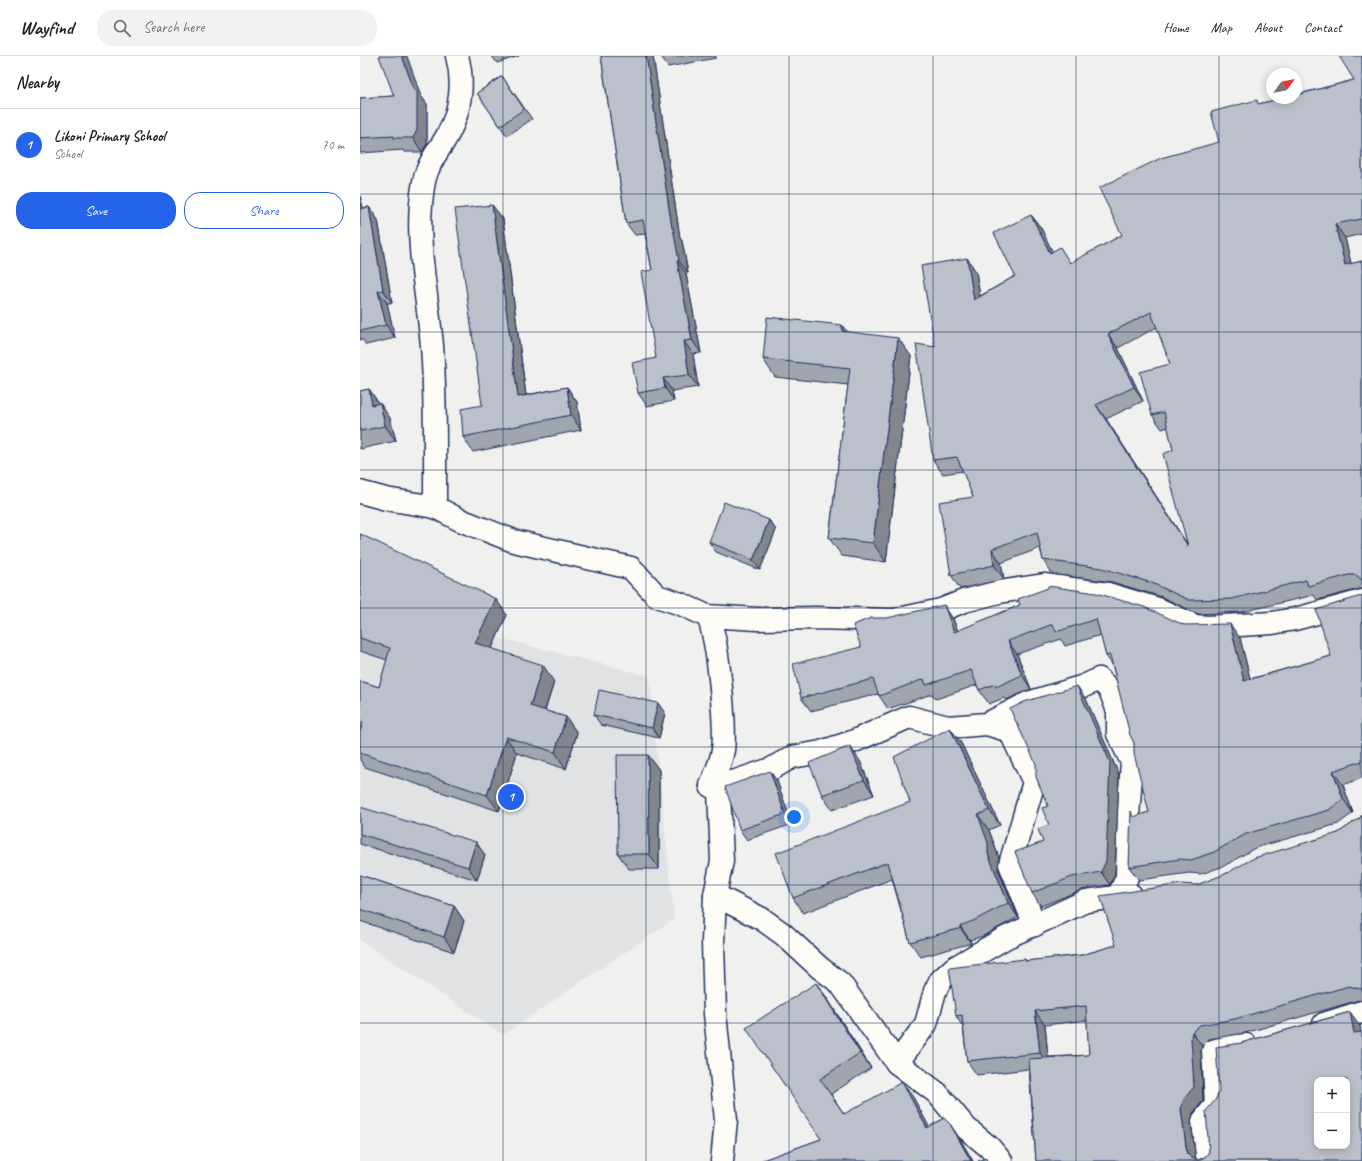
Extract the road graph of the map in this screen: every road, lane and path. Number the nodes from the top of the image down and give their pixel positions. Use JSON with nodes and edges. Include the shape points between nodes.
{"nodes":[{"id":1,"x":457,"y":56,"type":"edge"},
{"id":2,"x":360,"y":492,"type":"edge"},
{"id":3,"x":435,"y":507,"type":"junction"},
{"id":4,"x":1362,"y":601,"type":"edge"},
{"id":5,"x":707,"y":616,"type":"junction"},
{"id":6,"x":987,"y":724,"type":"junction"},
{"id":7,"x":711,"y":786,"type":"junction"},
{"id":8,"x":1147,"y":892,"type":"edge"},
{"id":9,"x":716,"y":895,"type":"junction"},
{"id":10,"x":1118,"y":898,"type":"junction"},
{"id":11,"x":1035,"y":925,"type":"junction"},
{"id":12,"x":1362,"y":1012,"type":"edge"},
{"id":13,"x":1308,"y":1028,"type":"edge"},
{"id":14,"x":1262,"y":1041,"type":"edge"},
{"id":15,"x":897,"y":1063,"type":"junction"},
{"id":16,"x":722,"y":1161,"type":"edge"},
{"id":17,"x":1001,"y":1161,"type":"edge"},
{"id":18,"x":1207,"y":1161,"type":"edge"}],
"edges":[{"from":1,"to":3,"type":"street","via":[[462,73],[458,107],[450,132],[434,154],[427,171],[421,206],[421,244],[434,375]]},
{"from":2,"to":3,"type":"street"},
{"from":3,"to":5,"type":"street","via":[[460,520],[514,541],[631,568],[657,596]]},
{"from":4,"to":5,"type":"street","via":[[1272,623],[1208,627],[1195,626],[1158,609],[1108,594],[1044,586],[999,592],[941,610],[894,620]]},
{"from":5,"to":7,"type":"street","via":[[712,623],[718,658],[723,722],[723,751]]},
{"from":6,"to":7,"type":"street","via":[[948,727],[909,717],[852,742],[821,752],[792,757],[754,776]]},
{"from":6,"to":10,"type":"street","via":[[1028,703],[1100,679],[1110,690],[1118,711],[1118,734],[1132,762],[1127,877]]},
{"from":6,"to":11,"type":"street","via":[[1010,731],[1034,782],[1010,864]]},
{"from":7,"to":9,"type":"street","via":[[719,791],[722,861]]},
{"from":8,"to":10,"type":"street"},
{"from":9,"to":15,"type":"street","via":[[762,919],[840,983]]},
{"from":9,"to":16,"type":"street","via":[[713,978],[726,1120]]},
{"from":10,"to":11,"type":"street","via":[[1086,901]]},
{"from":11,"to":15,"type":"street","via":[[976,954],[940,981],[934,991],[926,1024]]},
{"from":12,"to":13,"type":"street"},
{"from":14,"to":18,"type":"street","via":[[1213,1051],[1216,1105],[1203,1121]]},
{"from":15,"to":17,"type":"street","via":[[937,1092],[966,1128]]}]}
